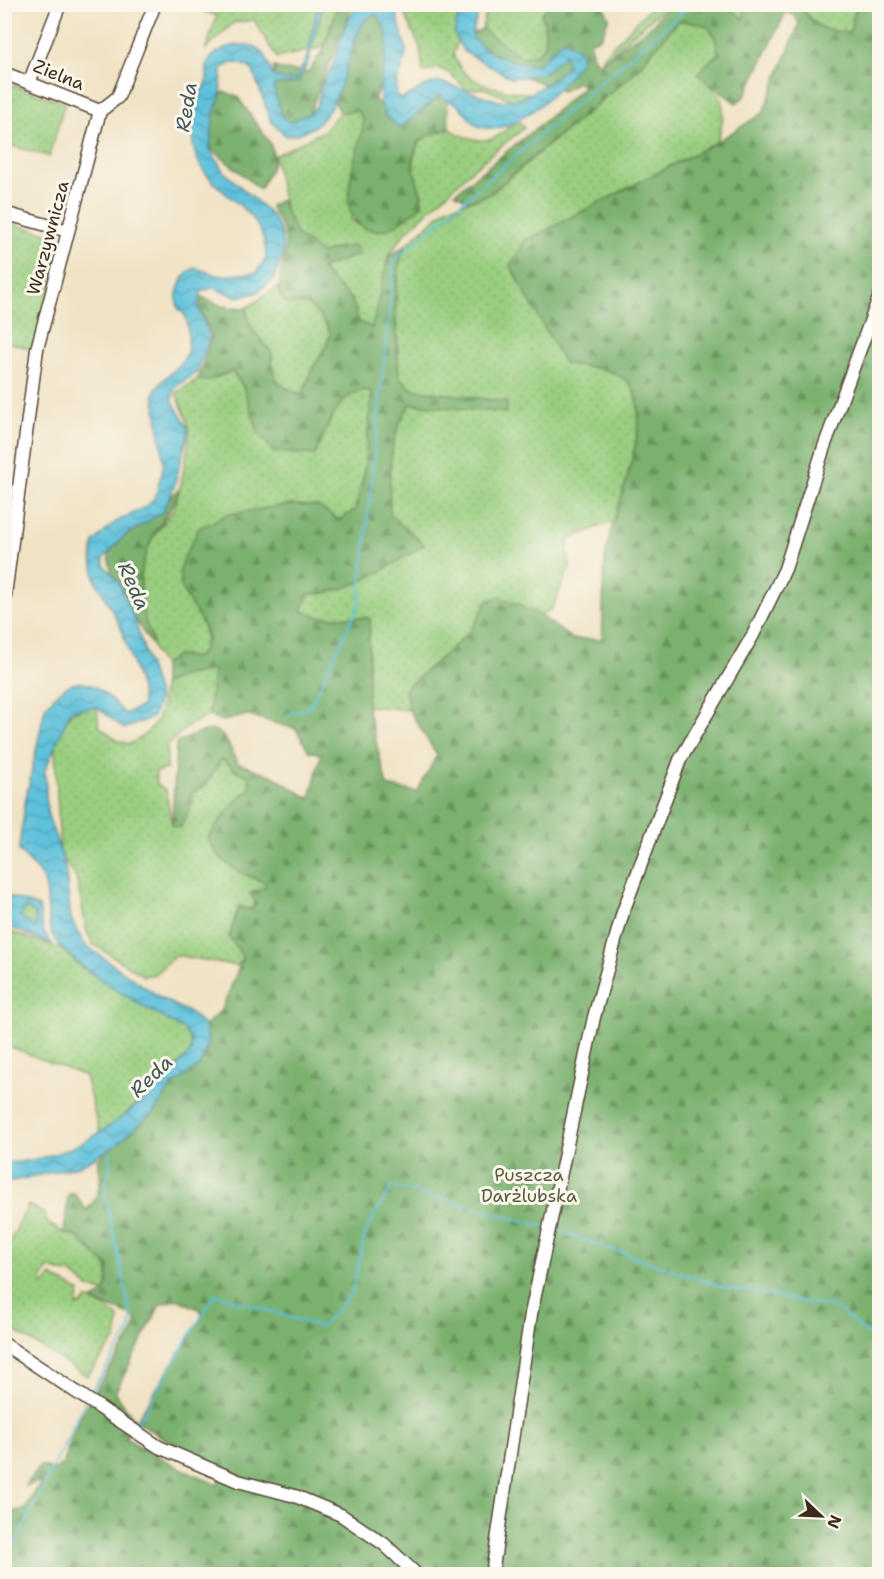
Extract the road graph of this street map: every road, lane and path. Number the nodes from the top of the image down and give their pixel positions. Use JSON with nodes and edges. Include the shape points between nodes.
{"nodes":[{"id":1,"x":60,"y":4,"type":"edge"},
{"id":2,"x":155,"y":4,"type":"edge"},
{"id":3,"x":4,"y":73,"type":"edge"},
{"id":4,"x":29,"y":83,"type":"junction"},
{"id":5,"x":100,"y":111,"type":"junction"},
{"id":6,"x":4,"y":213,"type":"edge"},
{"id":7,"x":68,"y":231,"type":"junction"},
{"id":8,"x":879,"y":295,"type":"edge"},
{"id":9,"x":4,"y":603,"type":"edge"},
{"id":10,"x":4,"y":1344,"type":"edge"},
{"id":11,"x":416,"y":1575,"type":"edge"},
{"id":12,"x":492,"y":1575,"type":"edge"}],
"edges":[{"from":1,"to":4,"type":"street"},
{"from":2,"to":5,"type":"street","via":[[118,97]]},
{"from":3,"to":4,"type":"street","name":"Zielna"},
{"from":4,"to":5,"type":"street","name":"Zielna"},
{"from":5,"to":7,"type":"street","name":"Warzywnicza"},
{"from":6,"to":7,"type":"street"},
{"from":7,"to":9,"type":"street","name":"Warzywnicza","via":[[37,349]]},
{"from":8,"to":12,"type":"street","via":[[785,569],[753,635],[680,760],[623,912],[594,1017],[531,1314]]},
{"from":10,"to":11,"type":"street","via":[[159,1447],[238,1481],[295,1496],[341,1515],[384,1544]]}]}
